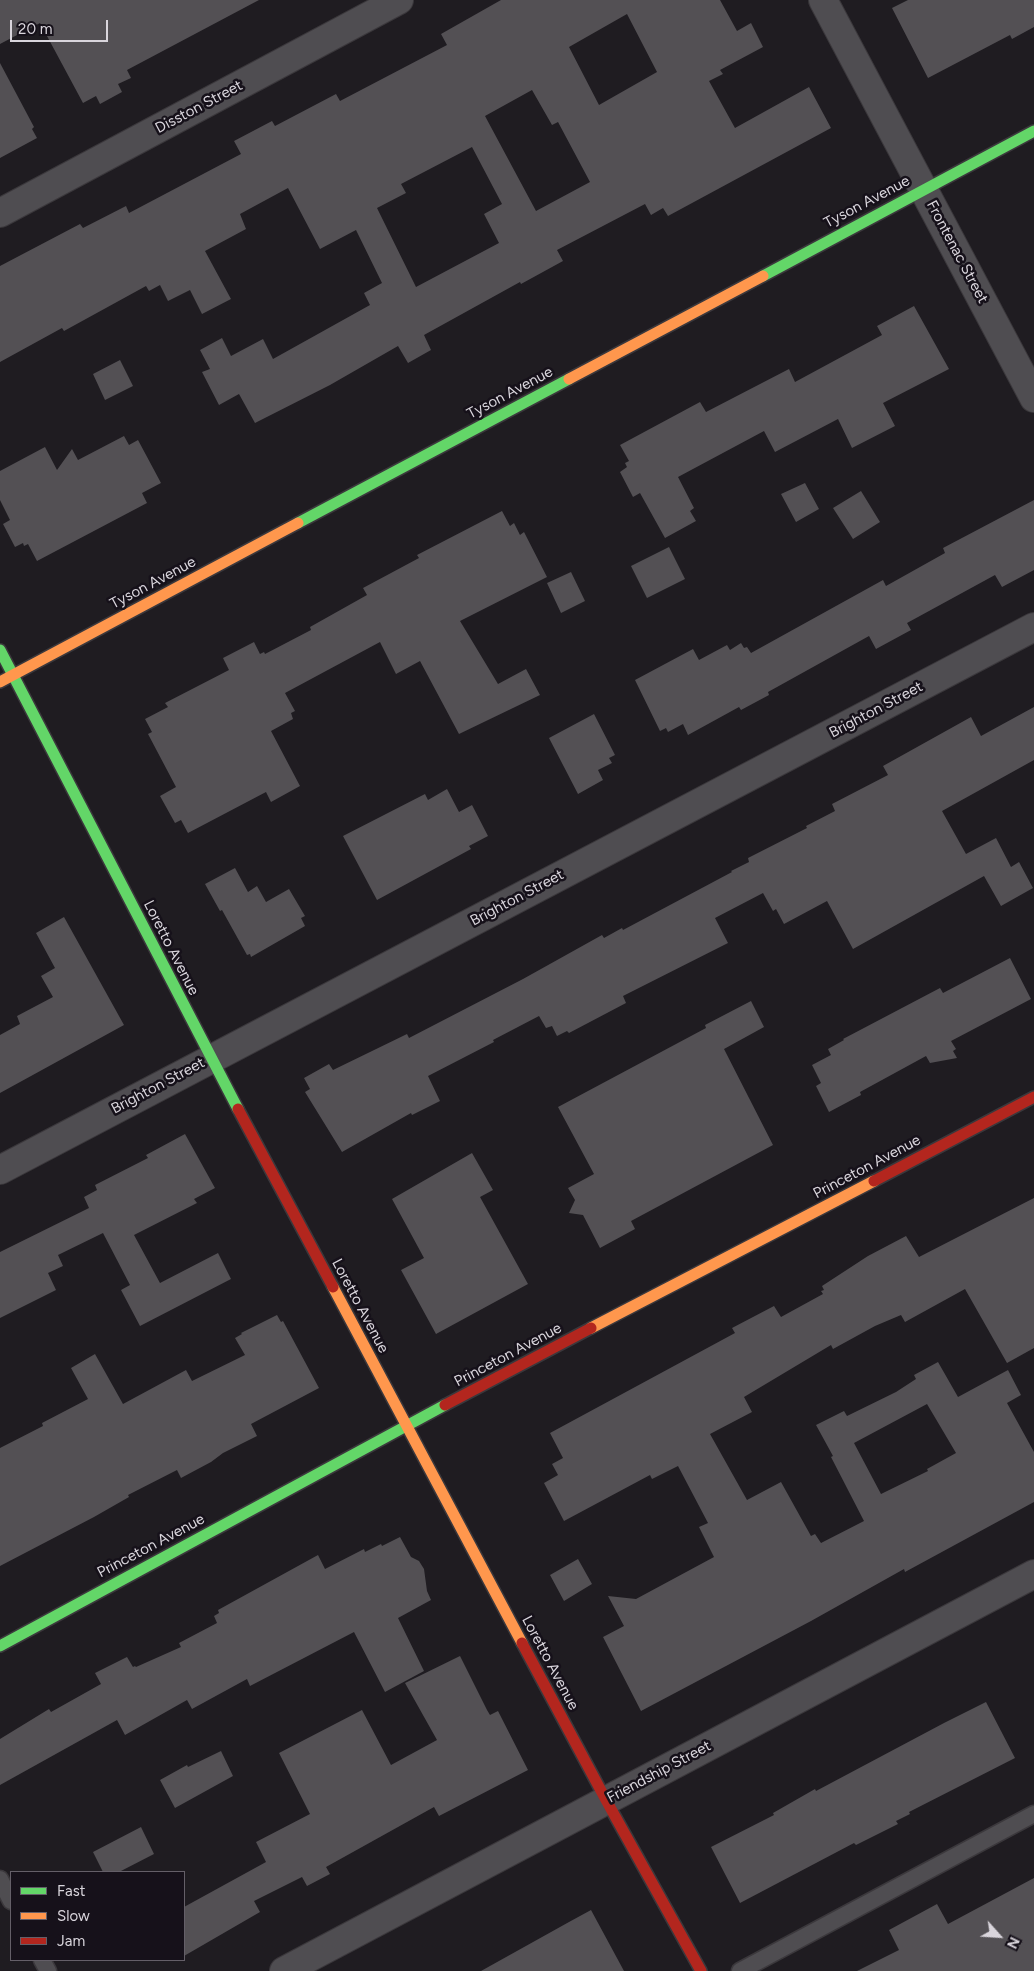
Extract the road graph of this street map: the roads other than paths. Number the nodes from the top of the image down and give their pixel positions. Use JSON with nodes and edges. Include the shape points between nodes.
{"nodes":[{"id":1,"x":399,"y":0,"type":"edge"},
{"id":2,"x":823,"y":0,"type":"edge"},
{"id":3,"x":1034,"y":131,"type":"edge"},
{"id":4,"x":924,"y":189,"type":"junction"},
{"id":5,"x":0,"y":213,"type":"edge"},
{"id":6,"x":1034,"y":398,"type":"edge"},
{"id":7,"x":1034,"y":627,"type":"edge"},
{"id":8,"x":0,"y":650,"type":"edge"},
{"id":9,"x":13,"y":675,"type":"junction"},
{"id":10,"x":0,"y":682,"type":"edge"},
{"id":11,"x":211,"y":1058,"type":"junction"},
{"id":12,"x":1034,"y":1097,"type":"edge"},
{"id":13,"x":0,"y":1170,"type":"edge"},
{"id":14,"x":406,"y":1425,"type":"junction"},
{"id":15,"x":1034,"y":1574,"type":"edge"},
{"id":16,"x":0,"y":1646,"type":"edge"},
{"id":17,"x":606,"y":1800,"type":"junction"},
{"id":18,"x":1034,"y":1814,"type":"edge"},
{"id":19,"x":0,"y":1879,"type":"edge"},
{"id":20,"x":10,"y":1898,"type":"edge"},
{"id":21,"x":284,"y":1971,"type":"edge"},
{"id":22,"x":701,"y":1971,"type":"edge"},
{"id":23,"x":740,"y":1971,"type":"edge"}],
"edges":[{"from":1,"to":5,"type":"street","name":"Disston Street"},
{"from":2,"to":4,"type":"street","name":"Frontenac Street"},
{"from":3,"to":4,"type":"street","name":"Tyson Avenue"},
{"from":4,"to":6,"type":"street","name":"Frontenac Street"},
{"from":4,"to":9,"type":"street","name":"Tyson Avenue"},
{"from":7,"to":11,"type":"street","name":"Brighton Street"},
{"from":8,"to":9,"type":"street","name":"Loretto Avenue"},
{"from":9,"to":10,"type":"street","name":"Tyson Avenue"},
{"from":9,"to":11,"type":"street","name":"Loretto Avenue"},
{"from":11,"to":13,"type":"street","name":"Brighton Street"},
{"from":11,"to":14,"type":"street","name":"Loretto Avenue"},
{"from":12,"to":14,"type":"street","name":"Princeton Avenue"},
{"from":14,"to":16,"type":"street","name":"Princeton Avenue"},
{"from":14,"to":17,"type":"street","name":"Loretto Avenue"},
{"from":15,"to":17,"type":"street","name":"Friendship Street"},
{"from":17,"to":21,"type":"street","name":"Friendship Street"},
{"from":17,"to":22,"type":"street","name":"Loretto Avenue"},
{"from":18,"to":23,"type":"lane"},
{"from":19,"to":20,"type":"lane"}]}
